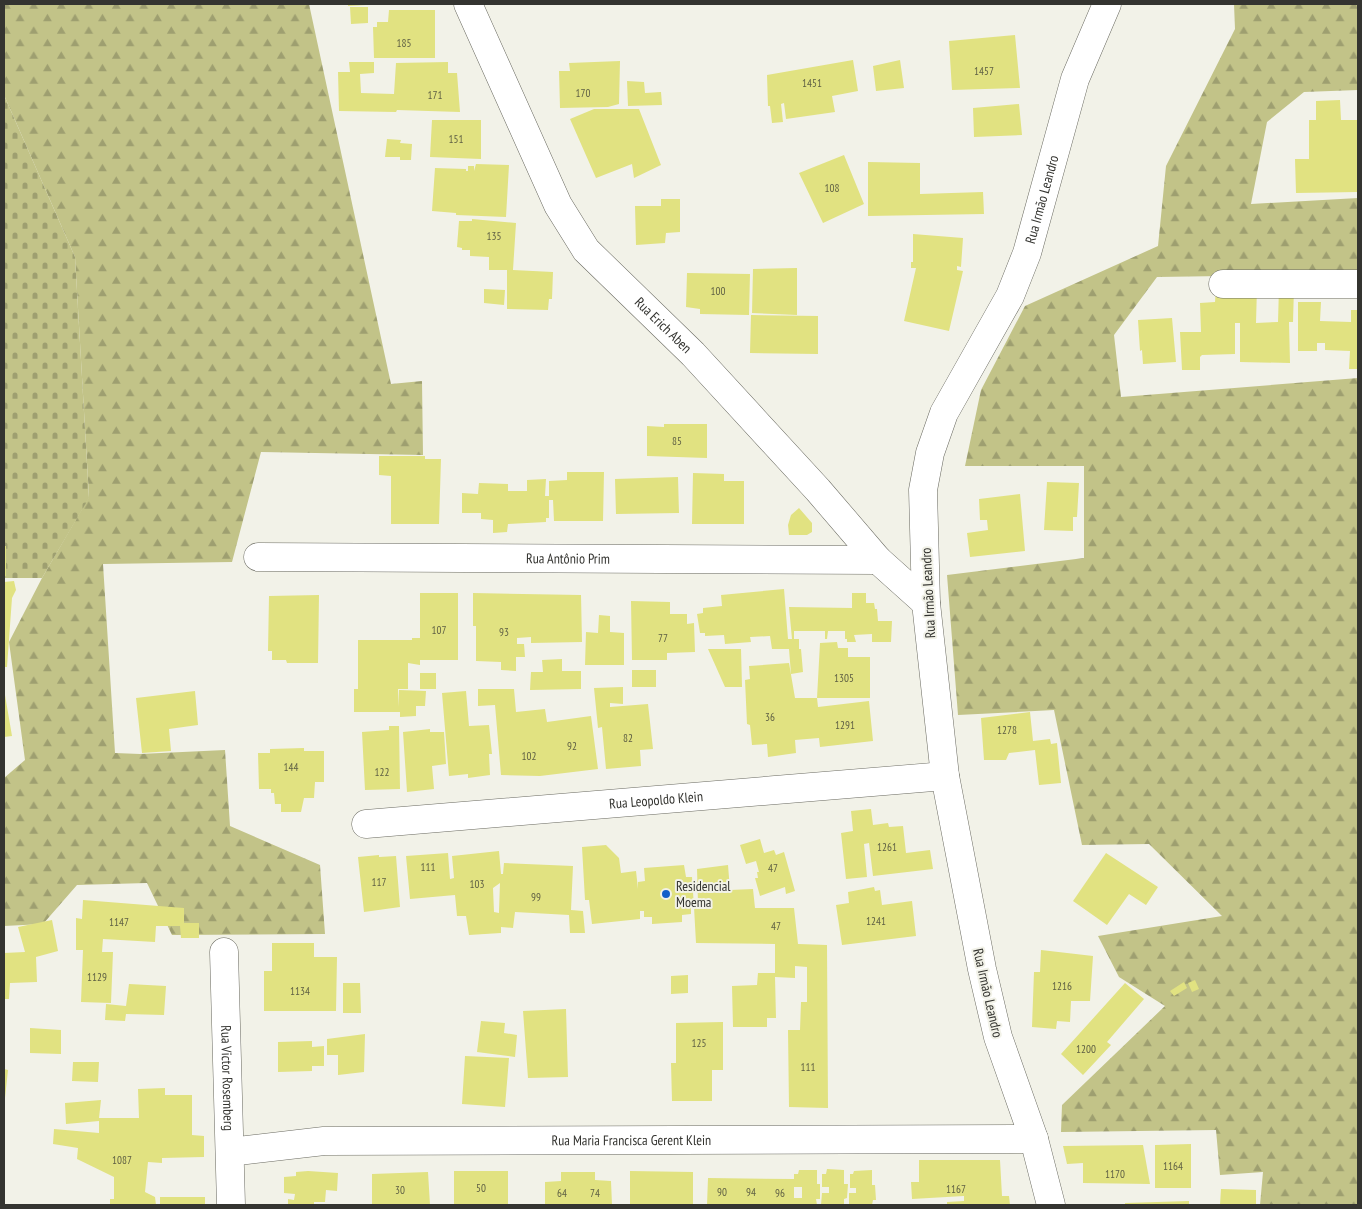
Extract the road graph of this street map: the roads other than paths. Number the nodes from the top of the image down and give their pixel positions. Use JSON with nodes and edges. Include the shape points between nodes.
{"nodes":[{"id":1,"x":468,"y":4,"type":"edge"},
{"id":2,"x":1107,"y":4,"type":"edge"},
{"id":3,"x":1223,"y":284,"type":"dead end"},
{"id":4,"x":1358,"y":284,"type":"edge"},
{"id":5,"x":258,"y":557,"type":"dead end"},
{"id":6,"x":878,"y":560,"type":"junction"},
{"id":7,"x":926,"y":602,"type":"junction"},
{"id":8,"x":945,"y":776,"type":"junction"},
{"id":9,"x":366,"y":824,"type":"dead end"},
{"id":10,"x":224,"y":952,"type":"dead end"},
{"id":11,"x":1034,"y":1139,"type":"junction"},
{"id":12,"x":230,"y":1152,"type":"junction"},
{"id":13,"x":231,"y":1205,"type":"edge"},
{"id":14,"x":1051,"y":1205,"type":"edge"}],
"edges":[{"from":1,"to":6,"type":"street","name":"Rua Erich Aben","via":[[558,205],[586,250],[693,354]]},
{"from":2,"to":7,"type":"street","name":"Rua Irmão Leandro","via":[[1074,79],[1034,228],[1010,296],[944,414],[930,453],[923,490]]},
{"from":3,"to":4,"type":"street"},
{"from":5,"to":6,"type":"street","name":"Rua Antônio Prim"},
{"from":6,"to":7,"type":"street","name":"Rua Erich Aben"},
{"from":7,"to":8,"type":"street","name":"Rua Irmão Leandro"},
{"from":8,"to":9,"type":"street","name":"Rua Leopoldo Klein"},
{"from":8,"to":11,"type":"street","name":"Rua Irmão Leandro","via":[[998,1037]]},
{"from":10,"to":12,"type":"street","name":"Rua Victor Rosemberg"},
{"from":11,"to":12,"type":"street","name":"Rua Maria Francisca Gerent Klein","via":[[324,1141]]},
{"from":11,"to":14,"type":"street","name":"Rua Irmão Leandro"},
{"from":12,"to":13,"type":"street","name":"Rua Victor Rosemberg"}]}
